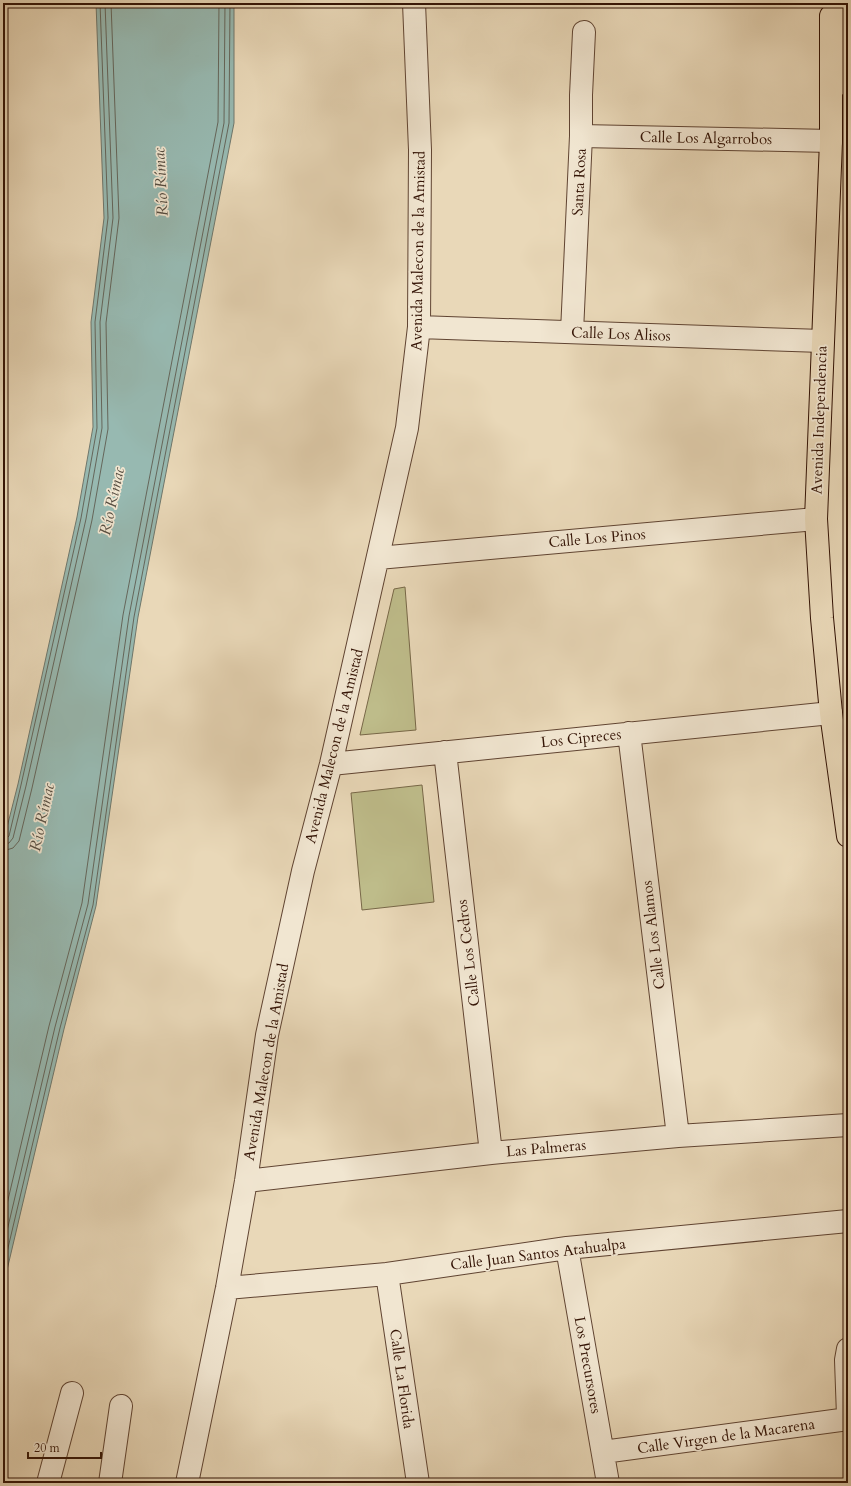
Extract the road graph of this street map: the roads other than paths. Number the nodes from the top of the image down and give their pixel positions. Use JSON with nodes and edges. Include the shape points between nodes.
{"nodes":[{"id":1,"x":414,"y":3,"type":"edge"},
{"id":2,"x":831,"y":3,"type":"edge"},
{"id":3,"x":836,"y":3,"type":"edge"},
{"id":4,"x":584,"y":32,"type":"dead end"},
{"id":5,"x":848,"y":85,"type":"edge"},
{"id":6,"x":581,"y":136,"type":"junction"},
{"id":7,"x":831,"y":141,"type":"junction"},
{"id":8,"x":419,"y":327,"type":"junction"},
{"id":9,"x":572,"y":332,"type":"junction"},
{"id":10,"x":822,"y":341,"type":"junction"},
{"id":11,"x":816,"y":519,"type":"junction"},
{"id":12,"x":378,"y":558,"type":"junction"},
{"id":13,"x":831,"y":713,"type":"junction"},
{"id":14,"x":629,"y":733,"type":"junction"},
{"id":15,"x":445,"y":752,"type":"junction"},
{"id":16,"x":331,"y":764,"type":"junction"},
{"id":17,"x":848,"y":836,"type":"edge"},
{"id":18,"x":848,"y":1125,"type":"edge"},
{"id":19,"x":678,"y":1136,"type":"junction"},
{"id":20,"x":491,"y":1153,"type":"junction"},
{"id":21,"x":246,"y":1181,"type":"junction"},
{"id":22,"x":848,"y":1220,"type":"edge"},
{"id":23,"x":567,"y":1248,"type":"junction"},
{"id":24,"x":386,"y":1274,"type":"junction"},
{"id":25,"x":227,"y":1288,"type":"junction"},
{"id":26,"x":848,"y":1349,"type":"edge"},
{"id":27,"x":72,"y":1393,"type":"dead end"},
{"id":28,"x":121,"y":1406,"type":"dead end"},
{"id":29,"x":848,"y":1418,"type":"edge"},
{"id":30,"x":603,"y":1452,"type":"junction"},
{"id":31,"x":48,"y":1483,"type":"edge"},
{"id":32,"x":110,"y":1483,"type":"edge"},
{"id":33,"x":187,"y":1483,"type":"edge"},
{"id":34,"x":418,"y":1483,"type":"edge"},
{"id":35,"x":608,"y":1483,"type":"edge"}],
"edges":[{"from":1,"to":8,"type":"street","name":"Avenida Malecon de la Amistad","via":[[420,150]]},
{"from":2,"to":7,"type":"main road","name":"Avenida Independencia"},
{"from":3,"to":5,"type":"main road"},
{"from":4,"to":6,"type":"street","name":"Santa Rosa"},
{"from":6,"to":7,"type":"street","name":"Calle Los Algarrobos"},
{"from":6,"to":9,"type":"street","name":"Santa Rosa"},
{"from":7,"to":10,"type":"main road","name":"Avenida Independencia"},
{"from":8,"to":9,"type":"street","name":"Calle Los Alisos"},
{"from":8,"to":12,"type":"street","name":"Avenida Malecon de la Amistad","via":[[407,428]]},
{"from":9,"to":10,"type":"street","name":"Calle Los Alisos"},
{"from":10,"to":11,"type":"main road","name":"Avenida Independencia"},
{"from":11,"to":12,"type":"street","name":"Calle Los Pinos"},
{"from":11,"to":13,"type":"main road","name":"Avenida Independencia"},
{"from":12,"to":16,"type":"street","name":"Avenida Malecon de la Amistad"},
{"from":13,"to":14,"type":"street","name":"Los Cipreces"},
{"from":13,"to":17,"type":"main road","name":"Avenida Independencia"},
{"from":14,"to":15,"type":"street","name":"Los Cipreces"},
{"from":14,"to":19,"type":"street","name":"Calle Los Alamos"},
{"from":15,"to":16,"type":"street","name":"Los Cipreces"},
{"from":15,"to":20,"type":"street","name":"Calle Los Cedros"},
{"from":16,"to":21,"type":"street","name":"Avenida Malecon de la Amistad","via":[[303,871],[268,1036]]},
{"from":18,"to":19,"type":"street","name":"Las Palmeras"},
{"from":19,"to":20,"type":"street","name":"Las Palmeras"},
{"from":20,"to":21,"type":"street","name":"Las Palmeras"},
{"from":21,"to":25,"type":"street","name":"Avenida Malecon de la Amistad"},
{"from":22,"to":23,"type":"street","name":"Calle Juan Santos Atahualpa"},
{"from":23,"to":24,"type":"street","name":"Calle Juan Santos Atahualpa"},
{"from":23,"to":30,"type":"street","name":"Los Precursores"},
{"from":24,"to":25,"type":"street","name":"Calle Juan Santos Atahualpa"},
{"from":24,"to":34,"type":"street","name":"Calle La Florida"},
{"from":25,"to":33,"type":"street","name":"Avenida Malecon de la Amistad"},
{"from":26,"to":29,"type":"street"},
{"from":27,"to":31,"type":"street"},
{"from":28,"to":32,"type":"street"},
{"from":29,"to":30,"type":"street","name":"Calle Virgen de la Macarena"},
{"from":30,"to":35,"type":"street","name":"Los Precursores"}]}
